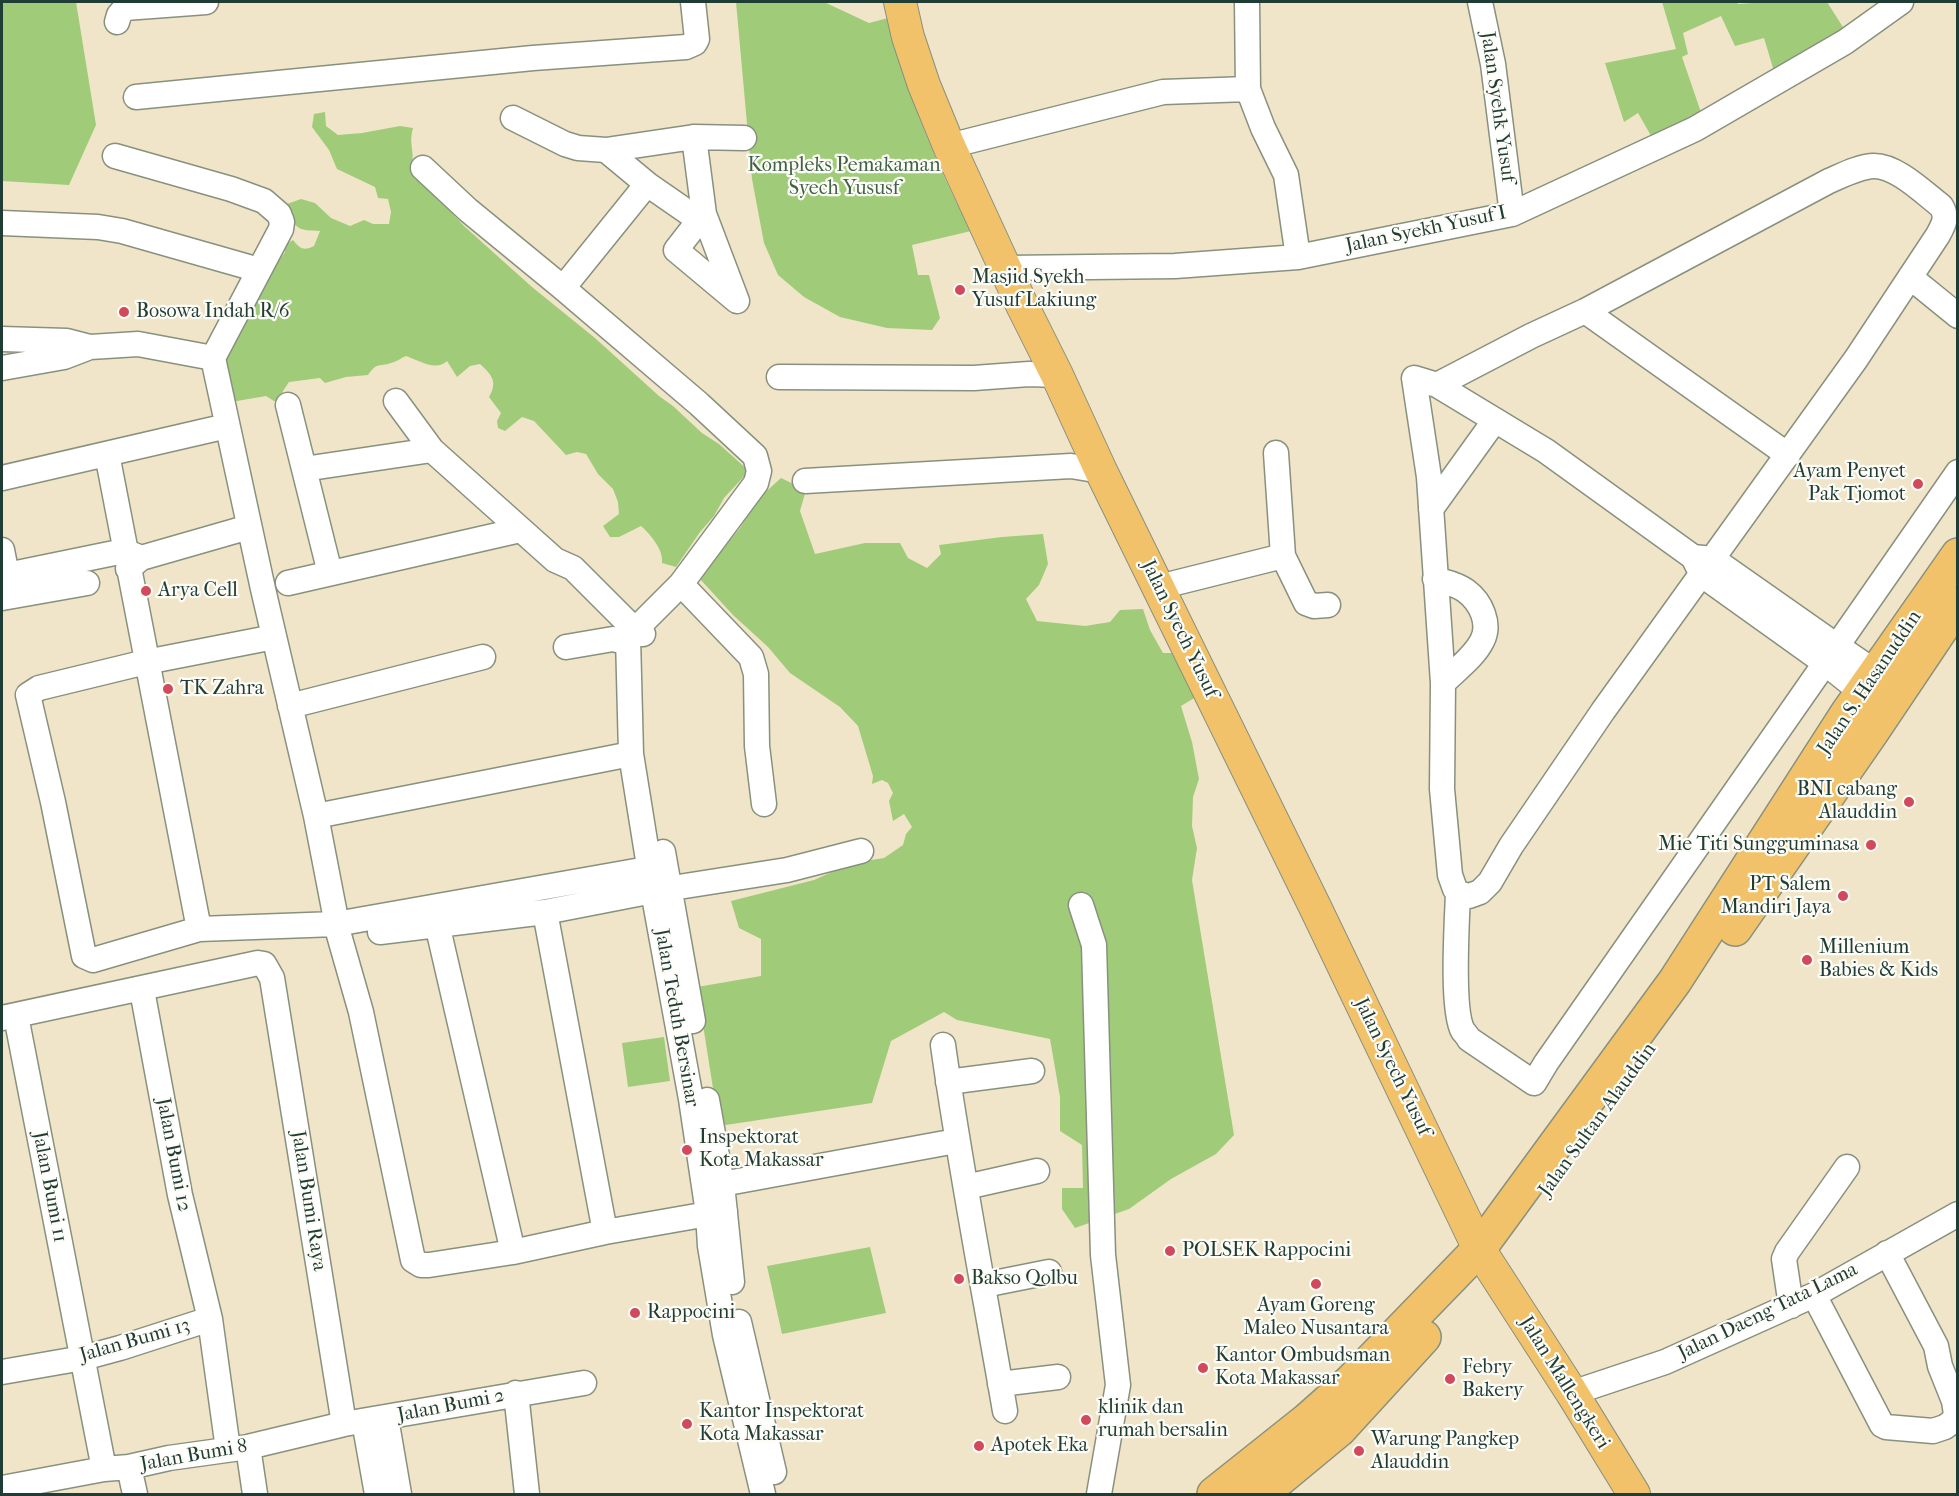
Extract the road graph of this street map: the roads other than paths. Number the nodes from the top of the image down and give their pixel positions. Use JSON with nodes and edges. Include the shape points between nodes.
{"nodes":[{"id":1,"x":207,"y":2,"type":"edge"},
{"id":2,"x":693,"y":2,"type":"edge"},
{"id":3,"x":900,"y":2,"type":"edge"},
{"id":4,"x":1247,"y":2,"type":"edge"},
{"id":5,"x":1480,"y":2,"type":"edge"},
{"id":6,"x":1901,"y":2,"type":"edge"},
{"id":7,"x":117,"y":22,"type":"dead end"},
{"id":8,"x":1248,"y":89,"type":"junction"},
{"id":9,"x":136,"y":97,"type":"dead end"},
{"id":10,"x":513,"y":118,"type":"dead end"},
{"id":11,"x":694,"y":137,"type":"junction"},
{"id":12,"x":744,"y":138,"type":"dead end"},
{"id":13,"x":949,"y":146,"type":"junction"},
{"id":14,"x":606,"y":150,"type":"junction"},
{"id":15,"x":115,"y":156,"type":"dead end"},
{"id":16,"x":423,"y":168,"type":"dead end"},
{"id":17,"x":646,"y":183,"type":"junction"},
{"id":18,"x":1512,"y":214,"type":"junction"},
{"id":19,"x":2,"y":223,"type":"edge"},
{"id":20,"x":1298,"y":257,"type":"junction"},
{"id":21,"x":1006,"y":268,"type":"junction"},
{"id":22,"x":259,"y":270,"type":"junction"},
{"id":23,"x":1910,"y":277,"type":"junction"},
{"id":24,"x":563,"y":288,"type":"junction"},
{"id":25,"x":1586,"y":311,"type":"junction"},
{"id":26,"x":1958,"y":316,"type":"edge"},
{"id":27,"x":2,"y":339,"type":"edge"},
{"id":28,"x":90,"y":347,"type":"junction"},
{"id":29,"x":213,"y":358,"type":"junction"},
{"id":30,"x":2,"y":368,"type":"edge"},
{"id":31,"x":1057,"y":375,"type":"junction"},
{"id":32,"x":779,"y":377,"type":"dead end"},
{"id":33,"x":1437,"y":385,"type":"junction"},
{"id":34,"x":396,"y":401,"type":"dead end"},
{"id":35,"x":288,"y":405,"type":"dead end"},
{"id":36,"x":1495,"y":420,"type":"junction"},
{"id":37,"x":227,"y":426,"type":"junction"},
{"id":38,"x":432,"y":450,"type":"junction"},
{"id":39,"x":1276,"y":453,"type":"dead end"},
{"id":40,"x":107,"y":454,"type":"junction"},
{"id":41,"x":1788,"y":455,"type":"junction"},
{"id":42,"x":304,"y":469,"type":"junction"},
{"id":43,"x":1101,"y":471,"type":"junction"},
{"id":44,"x":1958,"y":472,"type":"edge"},
{"id":45,"x":2,"y":478,"type":"edge"},
{"id":46,"x":805,"y":481,"type":"dead end"},
{"id":47,"x":1431,"y":508,"type":"junction"},
{"id":48,"x":249,"y":527,"type":"junction"},
{"id":49,"x":520,"y":530,"type":"junction"},
{"id":50,"x":2,"y":550,"type":"edge"},
{"id":51,"x":1958,"y":555,"type":"edge"},
{"id":52,"x":1283,"y":556,"type":"junction"},
{"id":53,"x":131,"y":559,"type":"junction"},
{"id":54,"x":1703,"y":564,"type":"junction"},
{"id":55,"x":330,"y":573,"type":"junction"},
{"id":56,"x":1435,"y":579,"type":"junction"},
{"id":57,"x":87,"y":583,"type":"dead end"},
{"id":58,"x":288,"y":583,"type":"dead end"},
{"id":59,"x":681,"y":584,"type":"junction"},
{"id":60,"x":1159,"y":587,"type":"junction"},
{"id":61,"x":2,"y":598,"type":"edge"},
{"id":62,"x":1958,"y":604,"type":"edge"},
{"id":63,"x":1328,"y":605,"type":"dead end"},
{"id":64,"x":637,"y":634,"type":"junction"},
{"id":65,"x":274,"y":638,"type":"junction"},
{"id":66,"x":566,"y":647,"type":"dead end"},
{"id":67,"x":1831,"y":655,"type":"junction"},
{"id":68,"x":483,"y":657,"type":"dead end"},
{"id":69,"x":146,"y":663,"type":"junction"},
{"id":70,"x":1443,"y":683,"type":"junction"},
{"id":71,"x":1881,"y":691,"type":"junction"},
{"id":72,"x":290,"y":706,"type":"junction"},
{"id":73,"x":631,"y":753,"type":"junction"},
{"id":74,"x":764,"y":804,"type":"dead end"},
{"id":75,"x":316,"y":816,"type":"junction"},
{"id":76,"x":861,"y":851,"type":"dead end"},
{"id":77,"x":659,"y":878,"type":"junction"},
{"id":78,"x":1458,"y":893,"type":"junction"},
{"id":79,"x":1081,"y":905,"type":"dead end"},
{"id":80,"x":545,"y":912,"type":"junction"},
{"id":81,"x":437,"y":924,"type":"junction"},
{"id":82,"x":199,"y":929,"type":"junction"},
{"id":83,"x":337,"y":929,"type":"junction"},
{"id":84,"x":1695,"y":968,"type":"joint"},
{"id":85,"x":142,"y":990,"type":"junction"},
{"id":86,"x":9,"y":1017,"type":"edge"},
{"id":87,"x":943,"y":1045,"type":"dead end"},
{"id":88,"x":1032,"y":1071,"type":"dead end"},
{"id":89,"x":948,"y":1082,"type":"junction"},
{"id":90,"x":956,"y":1141,"type":"junction"},
{"id":91,"x":1847,"y":1167,"type":"dead end"},
{"id":92,"x":1037,"y":1171,"type":"dead end"},
{"id":93,"x":722,"y":1184,"type":"junction"},
{"id":94,"x":966,"y":1186,"type":"junction"},
{"id":95,"x":717,"y":1212,"type":"junction"},
{"id":96,"x":1958,"y":1214,"type":"edge"},
{"id":97,"x":605,"y":1233,"type":"junction"},
{"id":98,"x":513,"y":1252,"type":"junction"},
{"id":99,"x":1887,"y":1253,"type":"junction"},
{"id":100,"x":1487,"y":1262,"type":"junction"},
{"id":101,"x":1049,"y":1272,"type":"dead end"},
{"id":102,"x":984,"y":1286,"type":"junction"},
{"id":103,"x":1814,"y":1294,"type":"junction"},
{"id":104,"x":1791,"y":1306,"type":"junction"},
{"id":105,"x":210,"y":1319,"type":"junction"},
{"id":106,"x":83,"y":1358,"type":"junction"},
{"id":107,"x":2,"y":1372,"type":"edge"},
{"id":108,"x":1058,"y":1377,"type":"dead end"},
{"id":109,"x":584,"y":1383,"type":"dead end"},
{"id":110,"x":1000,"y":1384,"type":"junction"},
{"id":111,"x":516,"y":1394,"type":"junction"},
{"id":112,"x":1572,"y":1394,"type":"junction"},
{"id":113,"x":1005,"y":1411,"type":"dead end"},
{"id":114,"x":364,"y":1421,"type":"junction"},
{"id":115,"x":238,"y":1448,"type":"junction"},
{"id":116,"x":129,"y":1467,"type":"junction"},
{"id":117,"x":104,"y":1469,"type":"junction"},
{"id":118,"x":2,"y":1488,"type":"edge"},
{"id":119,"x":135,"y":1494,"type":"edge"},
{"id":120,"x":255,"y":1494,"type":"edge"},
{"id":121,"x":378,"y":1494,"type":"edge"},
{"id":122,"x":399,"y":1494,"type":"edge"},
{"id":123,"x":527,"y":1494,"type":"edge"},
{"id":124,"x":763,"y":1494,"type":"edge"},
{"id":125,"x":779,"y":1494,"type":"edge"},
{"id":126,"x":1099,"y":1494,"type":"edge"},
{"id":127,"x":1214,"y":1494,"type":"edge"},
{"id":128,"x":1258,"y":1494,"type":"edge"},
{"id":129,"x":1634,"y":1494,"type":"edge"}],
"edges":[{"from":1,"to":7,"type":"street","via":[[125,8]]},
{"from":2,"to":9,"type":"street","via":[[698,39],[686,47]]},
{"from":3,"to":13,"type":"main road","name":"Jalan Syech Yusuf","via":[[924,85]]},
{"from":4,"to":8,"type":"street"},
{"from":5,"to":18,"type":"street","name":"Jalan Syehk Yusuf","via":[[1493,64]]},
{"from":6,"to":18,"type":"street","name":"Jalan Syekh Yusuf I","via":[[1845,42],[1695,129]]},
{"from":8,"to":13,"type":"street","via":[[1162,92]]},
{"from":8,"to":20,"type":"street","via":[[1286,175]]},
{"from":10,"to":14,"type":"street","via":[[565,144]]},
{"from":11,"to":12,"type":"street"},
{"from":11,"to":14,"type":"street"},
{"from":11,"to":17,"type":"street","via":[[701,217]]},
{"from":13,"to":21,"type":"main road","name":"Jalan Syech Yusuf"},
{"from":14,"to":17,"type":"street"},
{"from":15,"to":22,"type":"street","via":[[264,201],[282,222]]},
{"from":16,"to":24,"type":"street"},
{"from":17,"to":24,"type":"street"},
{"from":18,"to":20,"type":"street","name":"Jalan Syekh Yusuf I"},
{"from":19,"to":22,"type":"street","via":[[122,231]]},
{"from":20,"to":21,"type":"street","name":"Jalan Syekh Yusuf I","via":[[1175,266]]},
{"from":21,"to":31,"type":"main road","name":"Jalan Syech Yusuf"},
{"from":22,"to":29,"type":"street"},
{"from":23,"to":25,"type":"street","via":[[1945,223],[1945,213],[1894,171],[1875,166],[1829,181]]},
{"from":23,"to":26,"type":"street"},
{"from":23,"to":41,"type":"street"},
{"from":24,"to":59,"type":"street","via":[[699,404],[758,463],[756,483]]},
{"from":25,"to":33,"type":"street"},
{"from":25,"to":41,"type":"street"},
{"from":27,"to":28,"type":"street","via":[[67,341]]},
{"from":28,"to":29,"type":"street","via":[[138,344]]},
{"from":28,"to":30,"type":"street","via":[[64,357]]},
{"from":29,"to":37,"type":"street"},
{"from":31,"to":32,"type":"street"},
{"from":31,"to":43,"type":"main road","name":"Jalan Syech Yusuf"},
{"from":33,"to":36,"type":"street"},
{"from":33,"to":47,"type":"street","via":[[1414,378]]},
{"from":34,"to":38,"type":"street"},
{"from":35,"to":42,"type":"street"},
{"from":36,"to":47,"type":"street"},
{"from":36,"to":54,"type":"street","via":[[1546,451]]},
{"from":37,"to":40,"type":"street"},
{"from":37,"to":48,"type":"street"},
{"from":38,"to":42,"type":"street"},
{"from":38,"to":49,"type":"street"},
{"from":39,"to":52,"type":"street"},
{"from":40,"to":45,"type":"street"},
{"from":40,"to":53,"type":"street"},
{"from":41,"to":54,"type":"street"},
{"from":42,"to":55,"type":"street"},
{"from":43,"to":46,"type":"street","via":[[1071,466]]},
{"from":43,"to":60,"type":"main road","name":"Jalan Syech Yusuf"},
{"from":44,"to":67,"type":"street"},
{"from":47,"to":56,"type":"street"},
{"from":48,"to":53,"type":"street"},
{"from":48,"to":65,"type":"street"},
{"from":49,"to":55,"type":"street"},
{"from":49,"to":64,"type":"street","via":[[555,560],[564,583]]},
{"from":50,"to":53,"type":"street","via":[[7,575]]},
{"from":51,"to":71,"type":"highway","name":"Jalan S. Hasanuddin"},
{"from":52,"to":60,"type":"street"},
{"from":52,"to":63,"type":"street","via":[[1306,603]]},
{"from":53,"to":69,"type":"street"},
{"from":54,"to":67,"type":"street"},
{"from":54,"to":78,"type":"street","via":[[1490,882],[1474,894]]},
{"from":55,"to":58,"type":"street"},
{"from":56,"to":70,"type":"street"},
{"from":56,"to":70,"type":"street","via":[[1473,597],[1480,606],[1486,629],[1475,651]]},
{"from":57,"to":61,"type":"street"},
{"from":59,"to":64,"type":"street"},
{"from":59,"to":74,"type":"street","via":[[751,657],[756,674]]},
{"from":60,"to":100,"type":"main road","name":"Jalan Syech Yusuf"},
{"from":62,"to":71,"type":"highway","name":"Jalan S. Hasanuddin"},
{"from":64,"to":66,"type":"street"},
{"from":64,"to":73,"type":"street","name":"Jalan Teduh Bersinar"},
{"from":64,"to":77,"type":"street","name":"Jalan Teduh Bersinar"},
{"from":65,"to":69,"type":"street"},
{"from":65,"to":72,"type":"street"},
{"from":67,"to":71,"type":"street"},
{"from":67,"to":78,"type":"street","via":[[1534,1083],[1463,1031],[1457,987]]},
{"from":68,"to":72,"type":"street"},
{"from":69,"to":82,"type":"street"},
{"from":69,"to":82,"type":"street","via":[[39,688],[28,695],[84,956],[93,960]]},
{"from":70,"to":78,"type":"street","via":[[1443,789],[1450,875]]},
{"from":71,"to":84,"type":"highway","name":"Jalan S. Hasanuddin"},
{"from":72,"to":75,"type":"street"},
{"from":73,"to":75,"type":"street"},
{"from":73,"to":77,"type":"street","name":"Jalan Teduh Bersinar"},
{"from":75,"to":83,"type":"street"},
{"from":76,"to":77,"type":"street","via":[[787,870]]},
{"from":77,"to":80,"type":"street"},
{"from":77,"to":83,"type":"street"},
{"from":77,"to":93,"type":"street","name":"Jalan Teduh Bersinar"},
{"from":77,"to":95,"type":"street","name":"Jalan Teduh Bersinar","via":[[691,1099]]},
{"from":79,"to":126,"type":"street","via":[[1094,945],[1103,1255],[1118,1385]]},
{"from":80,"to":81,"type":"street"},
{"from":80,"to":97,"type":"street"},
{"from":81,"to":83,"type":"street","via":[[352,936]]},
{"from":81,"to":98,"type":"street"},
{"from":82,"to":83,"type":"street"},
{"from":83,"to":98,"type":"street","via":[[361,1012],[412,1260],[429,1265]]},
{"from":84,"to":100,"type":"highway","name":"Jalan Sultan Alauddin","via":[[1678,1012],[1515,1233]]},
{"from":85,"to":86,"type":"street"},
{"from":85,"to":105,"type":"street","name":"Jalan Bumi 12","via":[[180,1195]]},
{"from":85,"to":114,"type":"street","name":"Jalan Bumi Raya","via":[[258,963],[264,964],[272,978]]},
{"from":86,"to":106,"type":"street","name":"Jalan Bumi 11"},
{"from":87,"to":89,"type":"street"},
{"from":88,"to":89,"type":"street"},
{"from":89,"to":90,"type":"street"},
{"from":90,"to":93,"type":"street"},
{"from":90,"to":94,"type":"street"},
{"from":91,"to":104,"type":"street","via":[[1784,1259]]},
{"from":92,"to":94,"type":"street"},
{"from":93,"to":95,"type":"street","name":"Jalan Teduh Bersinar"},
{"from":94,"to":102,"type":"street"},
{"from":95,"to":97,"type":"street"},
{"from":95,"to":124,"type":"street","name":"Jalan Teduh Bersinar","via":[[710,1246],[725,1335]]},
{"from":95,"to":125,"type":"street","name":"Jalan Teduh Bersinar"},
{"from":96,"to":99,"type":"street","name":"Jalan Daeng Tata Lama"},
{"from":97,"to":98,"type":"street"},
{"from":99,"to":103,"type":"street","name":"Jalan Daeng Tata Lama"},
{"from":99,"to":103,"type":"street","via":[[1936,1346],[1956,1414],[1945,1427],[1933,1431],[1882,1425]]},
{"from":100,"to":112,"type":"main road","name":"Jalan Mallengkeri"},
{"from":100,"to":127,"type":"highway","name":"Jalan Sultan Alauddin","via":[[1306,1420]]},
{"from":100,"to":128,"type":"highway","name":"Jalan Sultan Alauddin","via":[[1339,1430]]},
{"from":101,"to":102,"type":"street"},
{"from":102,"to":110,"type":"street"},
{"from":103,"to":104,"type":"street","name":"Jalan Daeng Tata Lama"},
{"from":104,"to":112,"type":"street","name":"Jalan Daeng Tata Lama","via":[[1665,1362]]},
{"from":105,"to":106,"type":"street","name":"Jalan Bumi 13"},
{"from":105,"to":115,"type":"street","name":"Jalan Bumi 13"},
{"from":106,"to":107,"type":"street","name":"Jalan Bumi 13"},
{"from":106,"to":117,"type":"street","name":"Jalan Bumi 11"},
{"from":108,"to":110,"type":"street"},
{"from":109,"to":111,"type":"street","name":"Jalan Bumi 2"},
{"from":110,"to":113,"type":"street"},
{"from":111,"to":114,"type":"street","name":"Jalan Bumi 2"},
{"from":111,"to":123,"type":"street","name":"Jalan Bumi 2"},
{"from":112,"to":129,"type":"main road","name":"Jalan Mallengkeri"},
{"from":114,"to":115,"type":"street","name":"Jalan Bumi 8"},
{"from":114,"to":121,"type":"street","name":"Jalan Bumi Raya"},
{"from":114,"to":122,"type":"street","name":"Jalan Bumi Raya"},
{"from":115,"to":116,"type":"street","name":"Jalan Bumi 8"},
{"from":115,"to":120,"type":"street","name":"Jalan Bumi 13"},
{"from":116,"to":117,"type":"street","name":"Jalan Bumi 8"},
{"from":116,"to":119,"type":"street"},
{"from":117,"to":118,"type":"street","name":"Jalan Bumi 8"}]}
